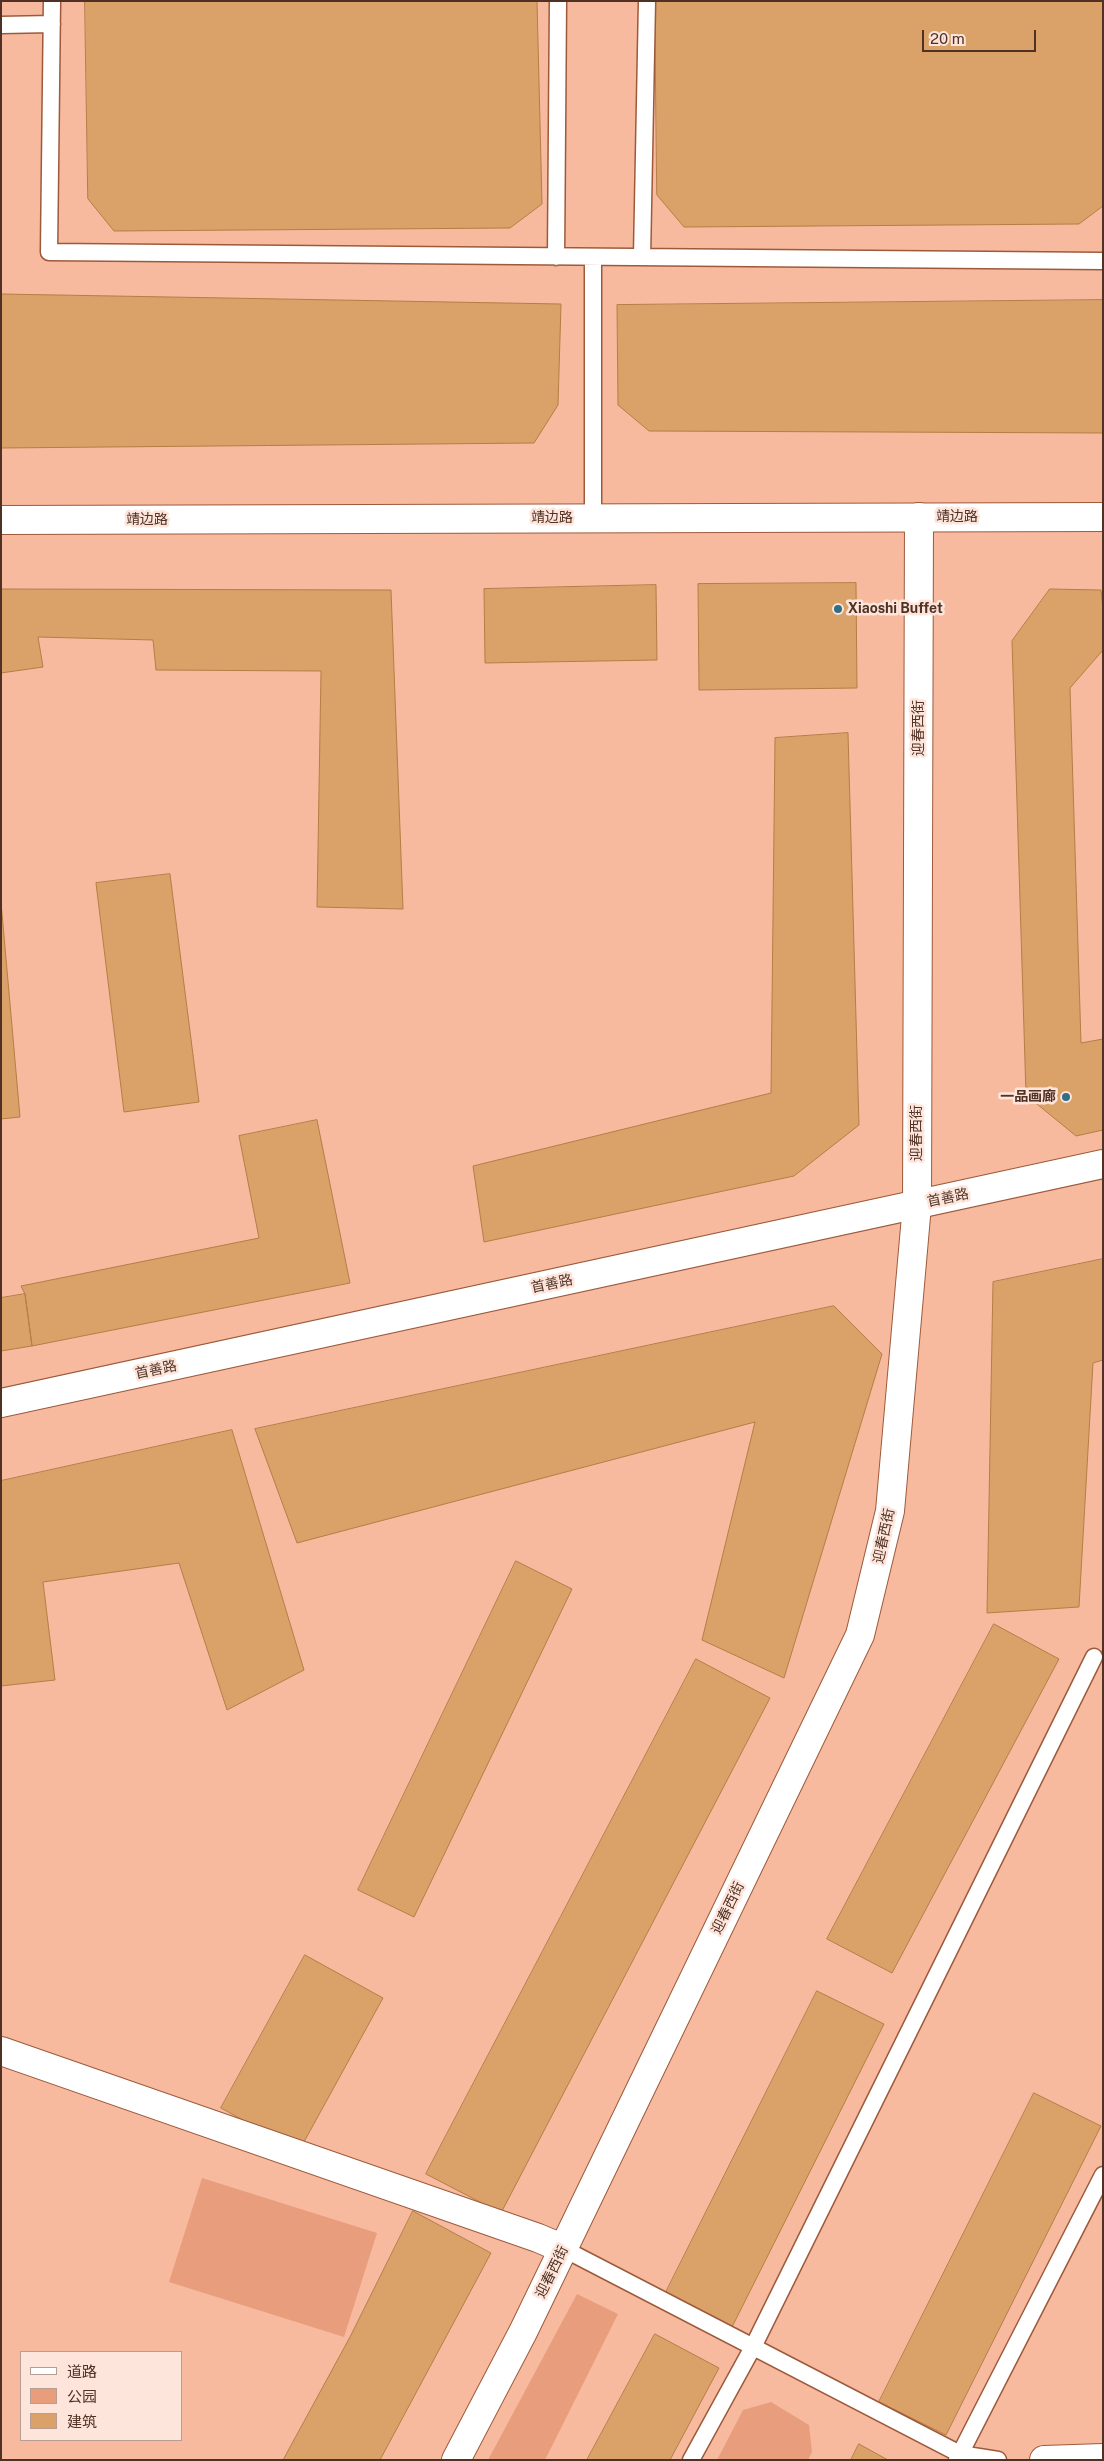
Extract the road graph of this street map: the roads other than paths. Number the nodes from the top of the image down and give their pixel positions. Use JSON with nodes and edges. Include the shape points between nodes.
{"nodes":[{"id":1,"x":52,"y":1,"type":"edge"},
{"id":2,"x":558,"y":1,"type":"edge"},
{"id":3,"x":647,"y":1,"type":"edge"},
{"id":4,"x":52,"y":24,"type":"junction"},
{"id":5,"x":1,"y":25,"type":"edge"},
{"id":6,"x":556,"y":257,"type":"junction"},
{"id":7,"x":593,"y":257,"type":"junction"},
{"id":8,"x":642,"y":257,"type":"junction"},
{"id":9,"x":1103,"y":261,"type":"edge"},
{"id":10,"x":919,"y":517,"type":"junction"},
{"id":11,"x":1103,"y":517,"type":"edge"},
{"id":12,"x":593,"y":518,"type":"junction"},
{"id":13,"x":1,"y":520,"type":"edge"},
{"id":14,"x":1103,"y":1164,"type":"edge"},
{"id":15,"x":917,"y":1204,"type":"junction"},
{"id":16,"x":1,"y":1404,"type":"edge"},
{"id":17,"x":1094,"y":1657,"type":"dead end"},
{"id":18,"x":1,"y":2051,"type":"edge"},
{"id":19,"x":1103,"y":2174,"type":"edge"},
{"id":20,"x":564,"y":2249,"type":"junction"},
{"id":21,"x":753,"y":2346,"type":"junction"},
{"id":22,"x":958,"y":2457,"type":"edge"},
{"id":23,"x":1089,"y":2459,"type":"edge"},
{"id":24,"x":456,"y":2460,"type":"edge"},
{"id":25,"x":691,"y":2460,"type":"edge"},
{"id":26,"x":998,"y":2460,"type":"edge"},
{"id":27,"x":1044,"y":2460,"type":"edge"}],
"edges":[{"from":1,"to":4,"type":"lane"},
{"from":2,"to":6,"type":"lane"},
{"from":3,"to":8,"type":"lane"},
{"from":4,"to":5,"type":"lane"},
{"from":4,"to":6,"type":"lane","via":[[49,252]]},
{"from":6,"to":7,"type":"lane"},
{"from":7,"to":8,"type":"lane"},
{"from":7,"to":12,"type":"lane"},
{"from":8,"to":9,"type":"lane"},
{"from":10,"to":11,"type":"street","name":"靖边路"},
{"from":10,"to":12,"type":"street","name":"靖边路"},
{"from":10,"to":15,"type":"street","name":"迎春西街"},
{"from":12,"to":13,"type":"street","name":"靖边路"},
{"from":14,"to":15,"type":"street","name":"首善路"},
{"from":15,"to":16,"type":"street","name":"首善路"},
{"from":15,"to":20,"type":"street","name":"迎春西街","via":[[890,1511],[860,1634]]},
{"from":17,"to":21,"type":"lane"},
{"from":18,"to":20,"type":"street"},
{"from":19,"to":22,"type":"lane"},
{"from":20,"to":21,"type":"lane"},
{"from":20,"to":24,"type":"street","name":"迎春西街"},
{"from":21,"to":22,"type":"lane"},
{"from":21,"to":25,"type":"lane"},
{"from":22,"to":26,"type":"lane"},
{"from":23,"to":27,"type":"street"}]}
